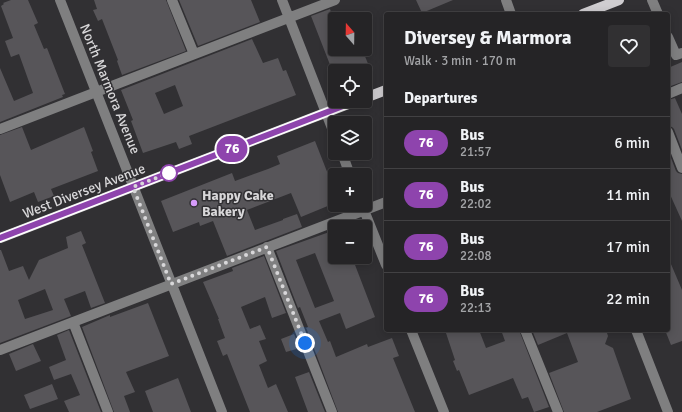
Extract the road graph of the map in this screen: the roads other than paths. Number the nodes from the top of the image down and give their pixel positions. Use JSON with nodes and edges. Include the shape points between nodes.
{"nodes":[{"id":1,"x":60,"y":0,"type":"edge"},
{"id":2,"x":172,"y":0,"type":"edge"},
{"id":3,"x":282,"y":0,"type":"edge"},
{"id":4,"x":335,"y":0,"type":"edge"},
{"id":5,"x":506,"y":0,"type":"edge"},
{"id":6,"x":618,"y":0,"type":"edge"},
{"id":7,"x":652,"y":0,"type":"edge"},
{"id":8,"x":510,"y":12,"type":"edge"},
{"id":9,"x":588,"y":12,"type":"edge"},
{"id":10,"x":657,"y":12,"type":"edge"},
{"id":11,"x":289,"y":18,"type":"junction"},
{"id":12,"x":670,"y":42,"type":"edge"},
{"id":13,"x":682,"y":53,"type":"edge"},
{"id":14,"x":194,"y":54,"type":"junction"},
{"id":15,"x":682,"y":88,"type":"edge"},
{"id":16,"x":384,"y":91,"type":"edge"},
{"id":17,"x":96,"y":92,"type":"junction"},
{"id":18,"x":670,"y":93,"type":"edge"},
{"id":19,"x":372,"y":95,"type":"edge"},
{"id":20,"x":338,"y":108,"type":"edge"},
{"id":21,"x":326,"y":113,"type":"junction"},
{"id":22,"x":328,"y":118,"type":"edge"},
{"id":23,"x":0,"y":129,"type":"edge"},
{"id":24,"x":670,"y":137,"type":"edge"},
{"id":25,"x":682,"y":168,"type":"edge"},
{"id":26,"x":133,"y":187,"type":"junction"},
{"id":27,"x":384,"y":203,"type":"edge"},
{"id":28,"x":372,"y":206,"type":"edge"},
{"id":29,"x":353,"y":212,"type":"edge"},
{"id":30,"x":365,"y":212,"type":"edge"},
{"id":31,"x":0,"y":238,"type":"edge"},
{"id":32,"x":267,"y":247,"type":"junction"},
{"id":33,"x":384,"y":260,"type":"edge"},
{"id":34,"x":171,"y":284,"type":"junction"},
{"id":35,"x":73,"y":322,"type":"junction"},
{"id":36,"x":413,"y":332,"type":"edge"},
{"id":37,"x":526,"y":332,"type":"edge"},
{"id":38,"x":637,"y":332,"type":"edge"},
{"id":39,"x":0,"y":350,"type":"edge"},
{"id":40,"x":108,"y":412,"type":"edge"},
{"id":41,"x":222,"y":412,"type":"edge"},
{"id":42,"x":332,"y":412,"type":"edge"},
{"id":43,"x":444,"y":412,"type":"edge"},
{"id":44,"x":558,"y":412,"type":"edge"},
{"id":45,"x":668,"y":412,"type":"edge"}],
"edges":[{"from":1,"to":17,"type":"street","name":"North Marmora Avenue"},
{"from":2,"to":14,"type":"street"},
{"from":3,"to":11,"type":"street"},
{"from":4,"to":11,"type":"street"},
{"from":5,"to":8,"type":"street"},
{"from":6,"to":9,"type":"main road"},
{"from":7,"to":10,"type":"street"},
{"from":11,"to":14,"type":"street"},
{"from":11,"to":21,"type":"street"},
{"from":12,"to":13,"type":"street","via":[[676,55]]},
{"from":14,"to":17,"type":"street"},
{"from":15,"to":18,"type":"street"},
{"from":16,"to":19,"type":"main road"},
{"from":17,"to":23,"type":"street"},
{"from":17,"to":26,"type":"street","name":"North Marmora Avenue"},
{"from":20,"to":21,"type":"main road","name":"West Diversey Avenue"},
{"from":21,"to":22,"type":"street"},
{"from":21,"to":26,"type":"main road","name":"West Diversey Avenue"},
{"from":24,"to":25,"type":"street"},
{"from":26,"to":31,"type":"main road","name":"West Diversey Avenue"},
{"from":26,"to":34,"type":"street","name":"North Marmora Avenue"},
{"from":27,"to":28,"type":"street"},
{"from":29,"to":32,"type":"street"},
{"from":30,"to":33,"type":"street"},
{"from":32,"to":34,"type":"street"},
{"from":32,"to":42,"type":"street"},
{"from":34,"to":35,"type":"street"},
{"from":34,"to":41,"type":"street","name":"North Marmora Avenue"},
{"from":35,"to":39,"type":"street"},
{"from":35,"to":40,"type":"street"},
{"from":36,"to":43,"type":"street"},
{"from":37,"to":44,"type":"street"},
{"from":38,"to":45,"type":"street"}]}
